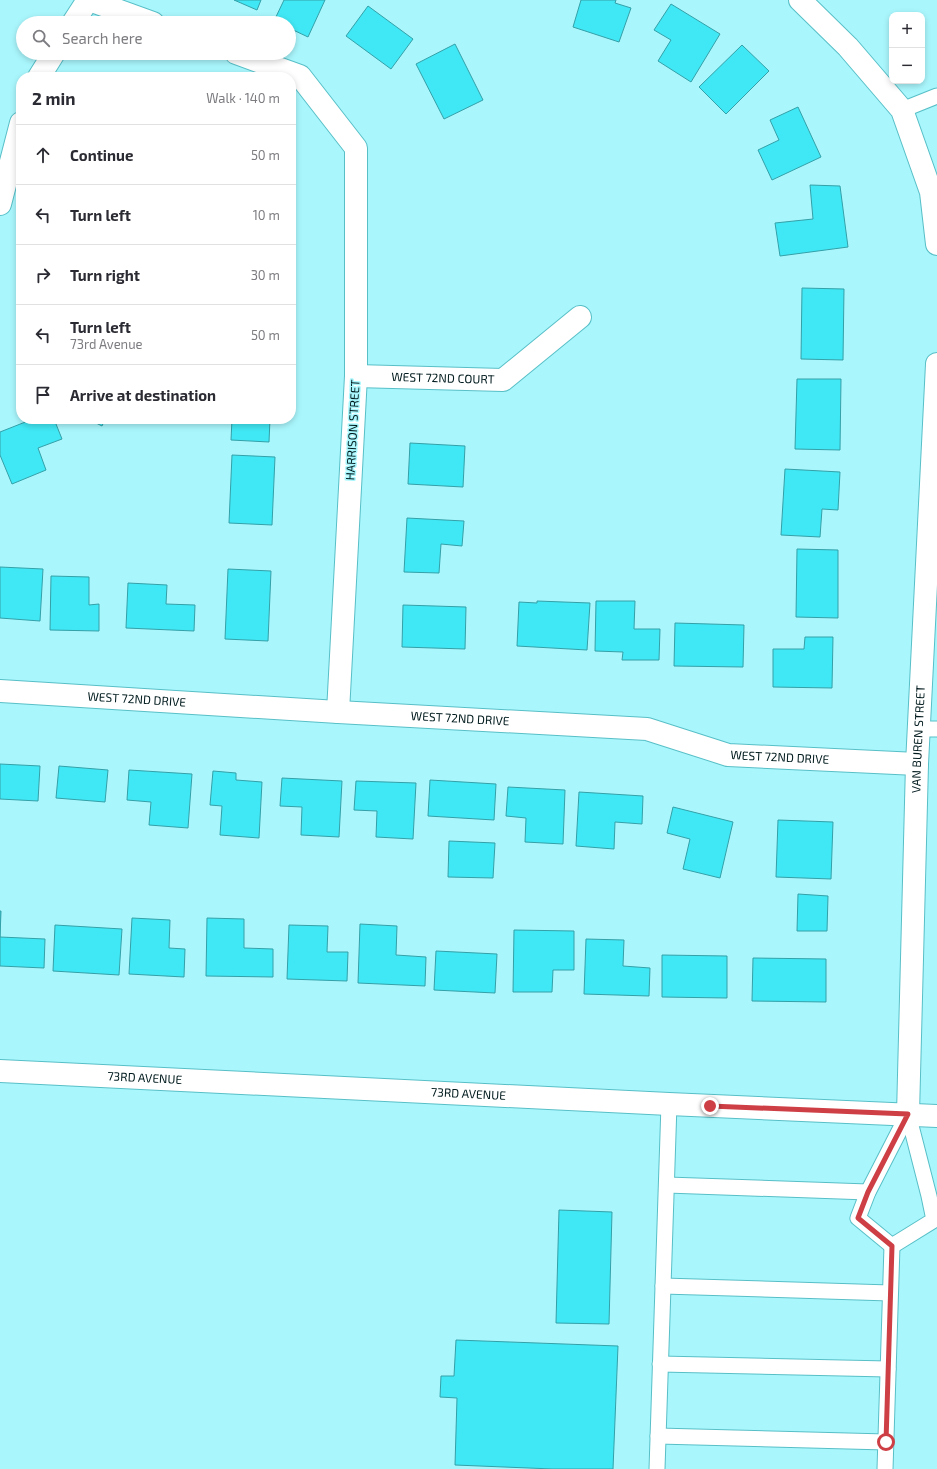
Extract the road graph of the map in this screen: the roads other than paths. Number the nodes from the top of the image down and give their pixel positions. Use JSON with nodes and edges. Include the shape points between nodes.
{"nodes":[{"id":1,"x":89,"y":0,"type":"edge"},
{"id":2,"x":800,"y":0,"type":"edge"},
{"id":3,"x":78,"y":16,"type":"edge"},
{"id":4,"x":134,"y":16,"type":"edge"},
{"id":5,"x":50,"y":60,"type":"edge"},
{"id":6,"x":255,"y":60,"type":"edge"},
{"id":7,"x":42,"y":72,"type":"edge"},
{"id":8,"x":289,"y":72,"type":"edge"},
{"id":9,"x":296,"y":75,"type":"edge"},
{"id":10,"x":937,"y":96,"type":"edge"},
{"id":11,"x":902,"y":110,"type":"junction"},
{"id":12,"x":16,"y":142,"type":"edge"},
{"id":13,"x":0,"y":204,"type":"edge"},
{"id":14,"x":937,"y":244,"type":"edge"},
{"id":15,"x":580,"y":317,"type":"dead end"},
{"id":16,"x":937,"y":364,"type":"edge"},
{"id":17,"x":356,"y":376,"type":"junction"},
{"id":18,"x":933,"y":532,"type":"edge"},
{"id":19,"x":930,"y":633,"type":"edge"},
{"id":20,"x":0,"y":691,"type":"edge"},
{"id":21,"x":338,"y":712,"type":"junction"},
{"id":22,"x":928,"y":729,"type":"edge"},
{"id":23,"x":917,"y":764,"type":"junction"},
{"id":24,"x":0,"y":1071,"type":"edge"},
{"id":25,"x":670,"y":1104,"type":"junction"},
{"id":26,"x":908,"y":1114,"type":"junction"},
{"id":27,"x":937,"y":1116,"type":"edge"},
{"id":28,"x":667,"y":1185,"type":"junction"},
{"id":29,"x":868,"y":1192,"type":"junction"},
{"id":30,"x":933,"y":1197,"type":"edge"},
{"id":31,"x":892,"y":1246,"type":"junction"},
{"id":32,"x":663,"y":1286,"type":"junction"},
{"id":33,"x":890,"y":1293,"type":"junction"},
{"id":34,"x":660,"y":1364,"type":"junction"},
{"id":35,"x":888,"y":1369,"type":"junction"},
{"id":36,"x":658,"y":1436,"type":"junction"},
{"id":37,"x":886,"y":1442,"type":"junction"},
{"id":38,"x":657,"y":1469,"type":"edge"},
{"id":39,"x":885,"y":1469,"type":"edge"}],
"edges":[{"from":1,"to":3,"type":"street"},
{"from":1,"to":4,"type":"street"},
{"from":2,"to":11,"type":"street","via":[[848,47]]},
{"from":5,"to":7,"type":"street"},
{"from":6,"to":8,"type":"street","name":"HARRISON STREET"},
{"from":9,"to":17,"type":"street","name":"HARRISON STREET","via":[[300,76],[356,148]]},
{"from":10,"to":11,"type":"lane"},
{"from":11,"to":14,"type":"street","via":[[931,192]]},
{"from":12,"to":13,"type":"street"},
{"from":15,"to":17,"type":"street","name":"WEST 72ND COURT","via":[[503,380]]},
{"from":16,"to":18,"type":"street","name":"VAN BUREN STREET"},
{"from":17,"to":21,"type":"street","name":"HARRISON STREET"},
{"from":18,"to":19,"type":"street","name":"VAN BUREN STREET"},
{"from":19,"to":22,"type":"street","name":"VAN BUREN STREET"},
{"from":20,"to":21,"type":"street","name":"WEST 72ND DRIVE"},
{"from":21,"to":23,"type":"street","name":"WEST 72ND DRIVE","via":[[647,729],[728,755]]},
{"from":22,"to":23,"type":"street","name":"VAN BUREN STREET"},
{"from":23,"to":26,"type":"street","name":"VAN BUREN STREET"},
{"from":24,"to":25,"type":"street","name":"73RD AVENUE"},
{"from":25,"to":26,"type":"street","name":"73RD AVENUE"},
{"from":25,"to":28,"type":"lane"},
{"from":26,"to":27,"type":"street","name":"73RD AVENUE"},
{"from":26,"to":29,"type":"lane"},
{"from":26,"to":30,"type":"lane"},
{"from":28,"to":29,"type":"lane"},
{"from":28,"to":32,"type":"lane"},
{"from":29,"to":31,"type":"lane","via":[[858,1218]]},
{"from":30,"to":31,"type":"lane","via":[[934,1220]]},
{"from":31,"to":33,"type":"lane"},
{"from":32,"to":33,"type":"lane"},
{"from":32,"to":34,"type":"lane"},
{"from":33,"to":35,"type":"lane"},
{"from":34,"to":35,"type":"lane"},
{"from":34,"to":36,"type":"lane"},
{"from":35,"to":37,"type":"lane"},
{"from":36,"to":37,"type":"lane"},
{"from":36,"to":38,"type":"lane"},
{"from":37,"to":39,"type":"lane"}]}
